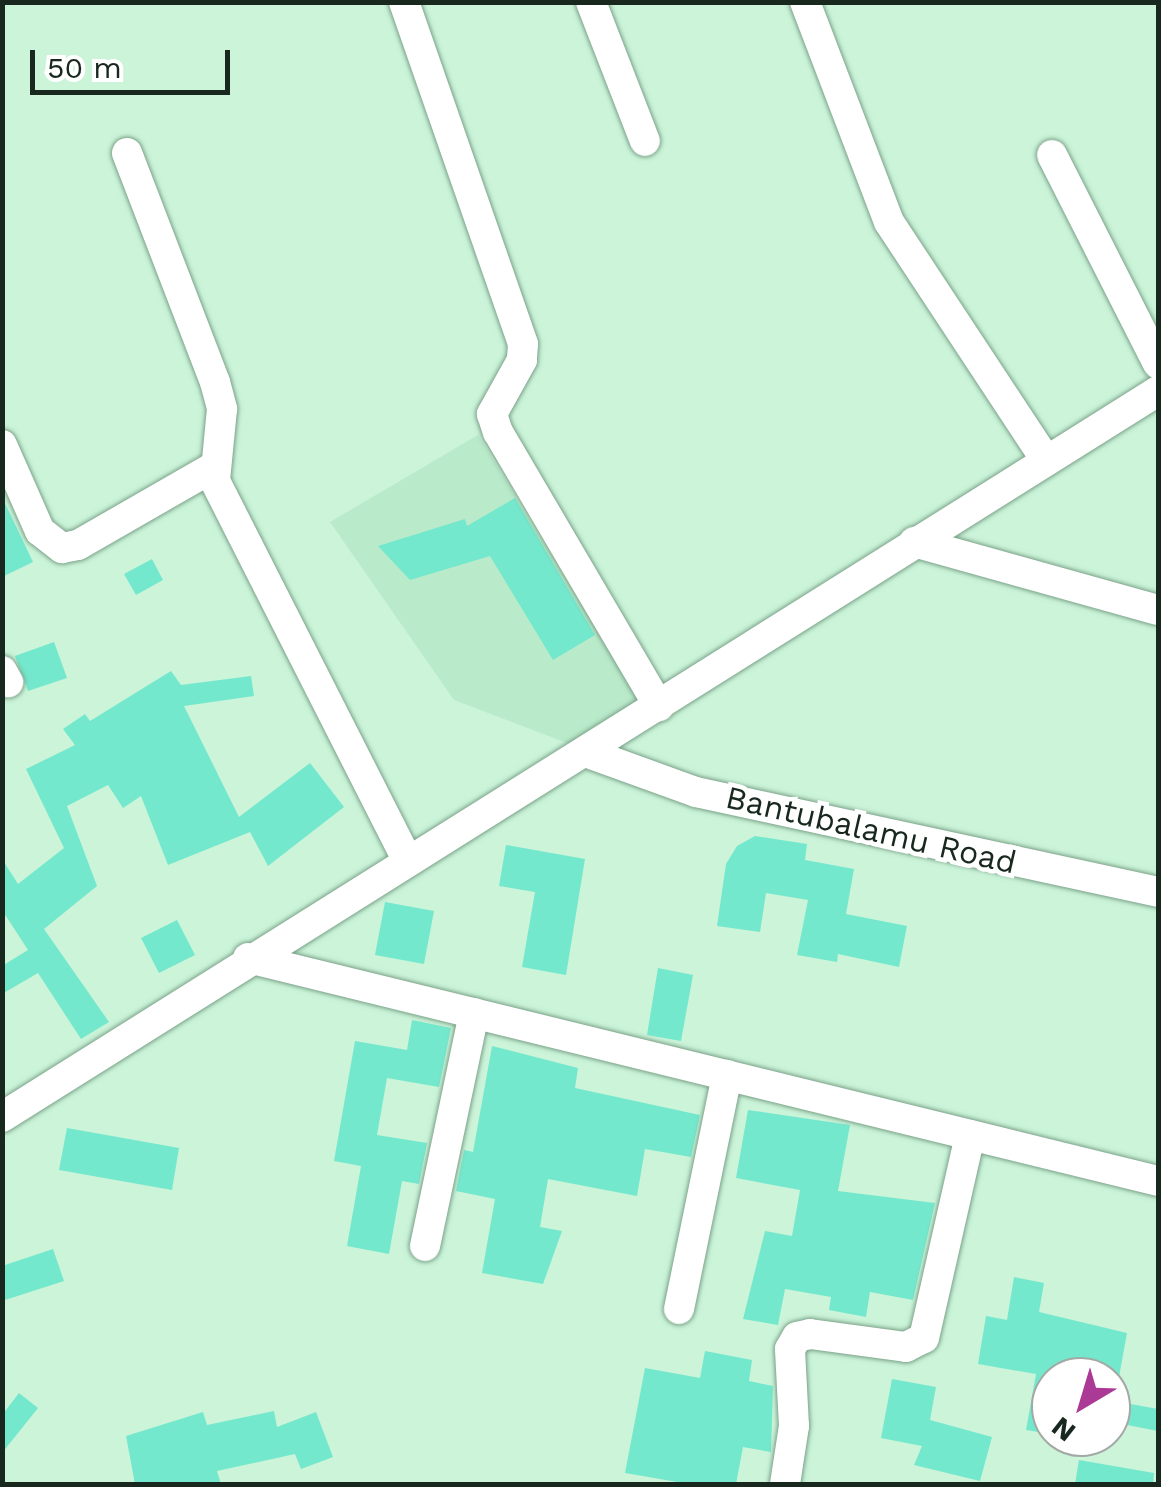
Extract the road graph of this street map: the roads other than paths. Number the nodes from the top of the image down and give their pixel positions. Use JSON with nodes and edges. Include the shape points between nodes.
{"nodes":[{"id":1,"x":404,"y":2,"type":"edge"},
{"id":2,"x":591,"y":2,"type":"edge"},
{"id":3,"x":806,"y":2,"type":"edge"},
{"id":4,"x":645,"y":141,"type":"dead end"},
{"id":5,"x":127,"y":153,"type":"dead end"},
{"id":6,"x":1052,"y":155,"type":"dead end"},
{"id":7,"x":1158,"y":364,"type":"edge"},
{"id":8,"x":1158,"y":391,"type":"edge"},
{"id":9,"x":2,"y":446,"type":"edge"},
{"id":10,"x":1046,"y":460,"type":"junction"},
{"id":11,"x":212,"y":468,"type":"junction"},
{"id":12,"x":914,"y":542,"type":"junction"},
{"id":13,"x":1158,"y":610,"type":"edge"},
{"id":14,"x":659,"y":706,"type":"junction"},
{"id":15,"x":588,"y":752,"type":"junction"},
{"id":16,"x":407,"y":860,"type":"junction"},
{"id":17,"x":1158,"y":892,"type":"edge"},
{"id":18,"x":248,"y":958,"type":"junction"},
{"id":19,"x":474,"y":1014,"type":"junction"},
{"id":20,"x":727,"y":1076,"type":"junction"},
{"id":21,"x":2,"y":1116,"type":"edge"},
{"id":22,"x":970,"y":1135,"type":"junction"},
{"id":23,"x":1158,"y":1181,"type":"edge"},
{"id":24,"x":425,"y":1246,"type":"dead end"},
{"id":25,"x":679,"y":1309,"type":"dead end"},
{"id":26,"x":785,"y":1484,"type":"edge"}],
"edges":[{"from":1,"to":14,"type":"street","via":[[523,344],[522,360],[492,414],[498,432]]},
{"from":2,"to":4,"type":"street"},
{"from":3,"to":10,"type":"street","via":[[888,222]]},
{"from":5,"to":11,"type":"street","via":[[215,382],[222,421]]},
{"from":6,"to":7,"type":"street"},
{"from":8,"to":10,"type":"street"},
{"from":9,"to":11,"type":"street","via":[[40,531],[62,548]]},
{"from":10,"to":12,"type":"street"},
{"from":11,"to":16,"type":"street"},
{"from":12,"to":13,"type":"street"},
{"from":12,"to":14,"type":"street"},
{"from":14,"to":15,"type":"street"},
{"from":15,"to":16,"type":"street"},
{"from":15,"to":17,"type":"street","name":"Bantubalamu Road","via":[[696,792]]},
{"from":16,"to":18,"type":"street"},
{"from":18,"to":19,"type":"street"},
{"from":18,"to":21,"type":"street"},
{"from":19,"to":20,"type":"street"},
{"from":19,"to":24,"type":"street"},
{"from":20,"to":22,"type":"street"},
{"from":20,"to":25,"type":"street"},
{"from":22,"to":23,"type":"street"},
{"from":22,"to":26,"type":"street","via":[[924,1338],[906,1346],[810,1334],[797,1337],[790,1349],[794,1426]]}]}
